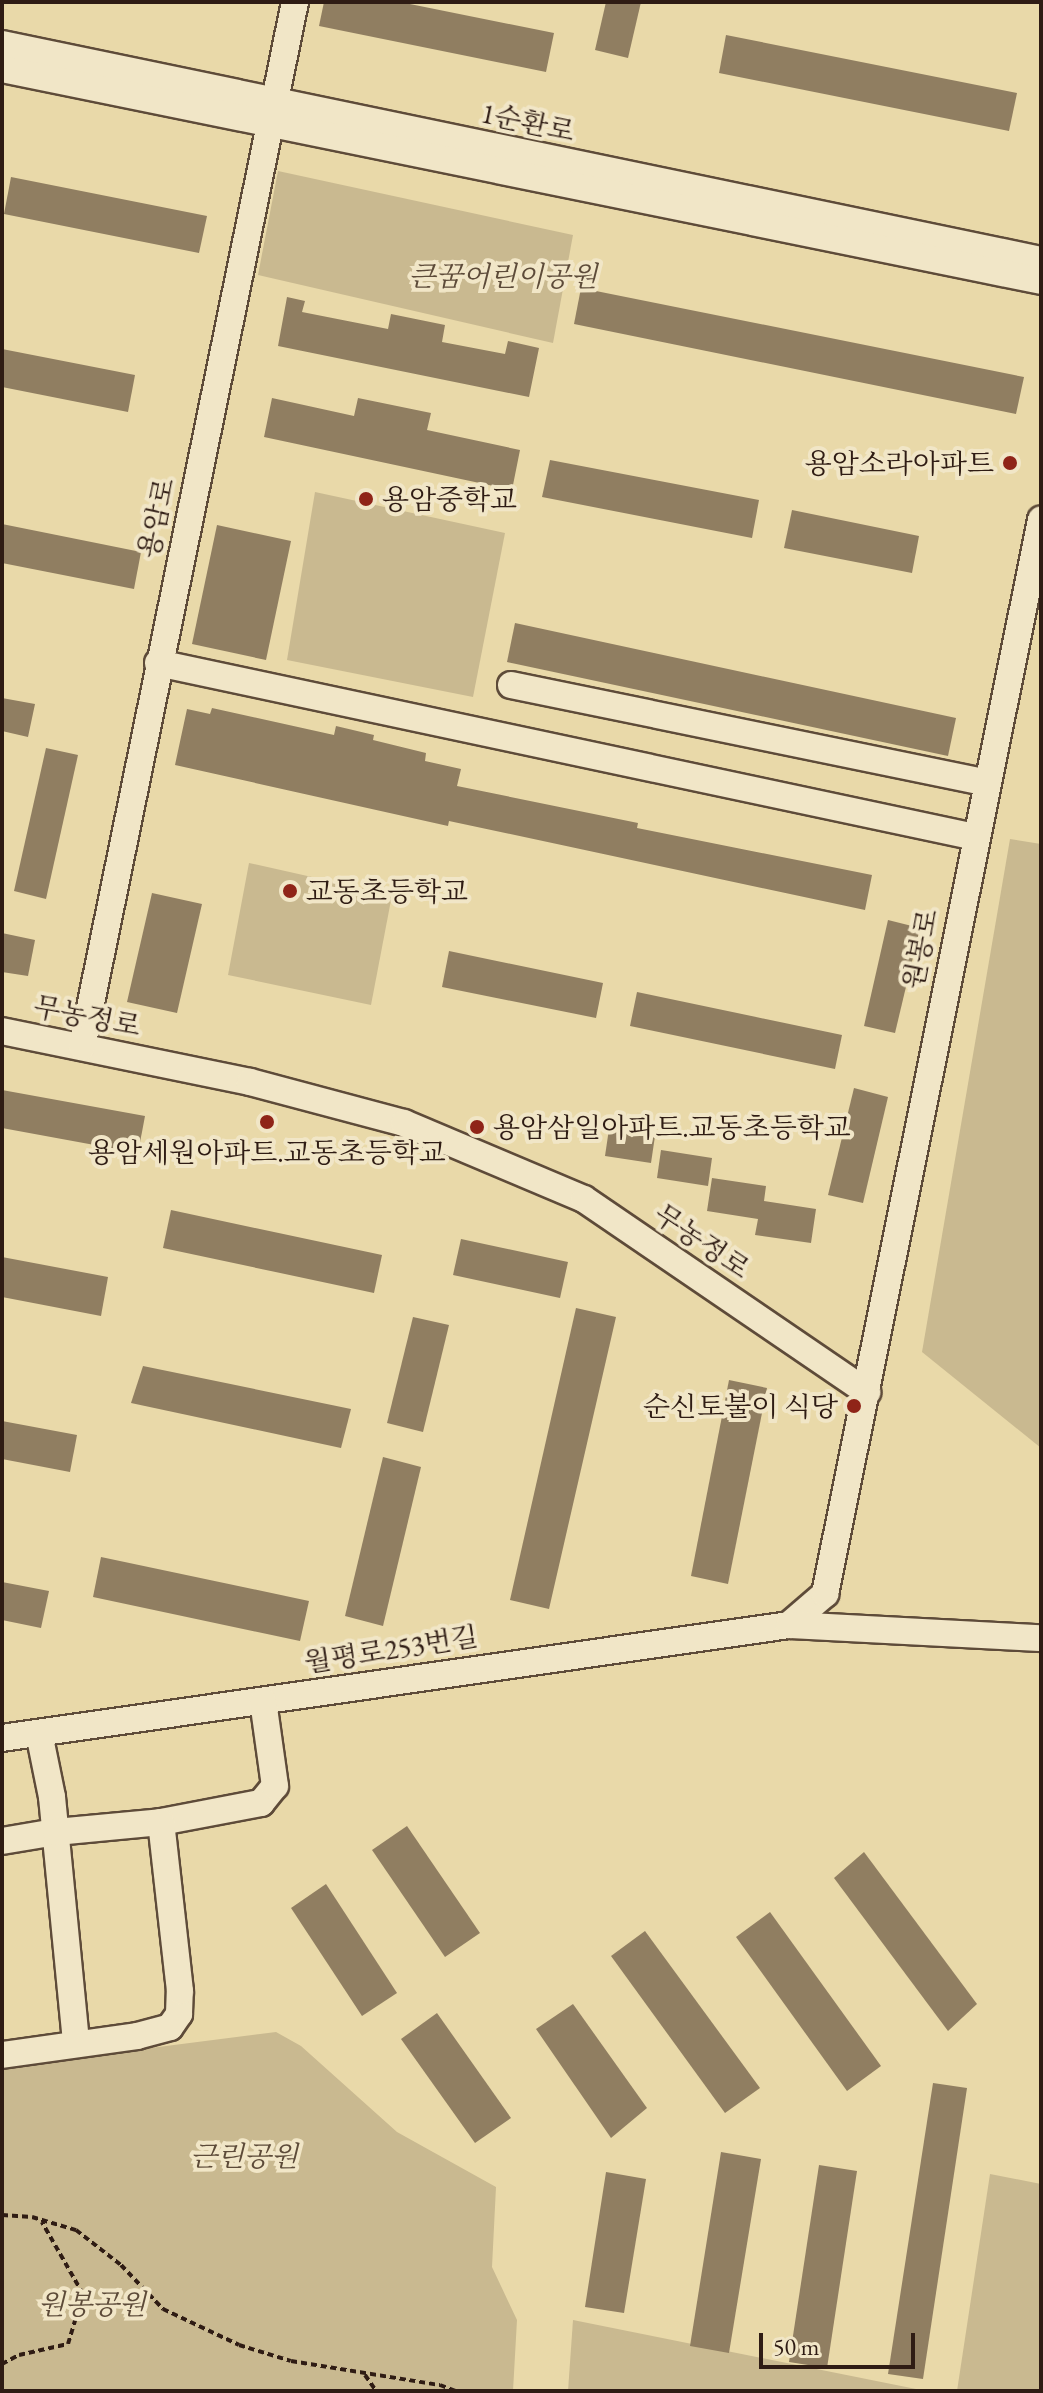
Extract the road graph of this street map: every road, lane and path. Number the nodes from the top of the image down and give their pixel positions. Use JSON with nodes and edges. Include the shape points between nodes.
{"nodes":[{"id":1,"x":295,"y":2,"type":"edge"},
{"id":2,"x":2,"y":44,"type":"edge"},
{"id":3,"x":2,"y":69,"type":"edge"},
{"id":4,"x":273,"y":113,"type":"junction"},
{"id":5,"x":1041,"y":260,"type":"edge"},
{"id":6,"x":1041,"y":281,"type":"edge"},
{"id":7,"x":1041,"y":520,"type":"edge"},
{"id":8,"x":158,"y":663,"type":"junction"},
{"id":9,"x":511,"y":685,"type":"dead end"},
{"id":10,"x":987,"y":783,"type":"junction"},
{"id":11,"x":975,"y":837,"type":"junction"},
{"id":12,"x":2,"y":1031,"type":"edge"},
{"id":13,"x":82,"y":1047,"type":"junction"},
{"id":14,"x":867,"y":1392,"type":"junction"},
{"id":15,"x":789,"y":1625,"type":"junction"},
{"id":16,"x":1041,"y":1638,"type":"edge"},
{"id":17,"x":263,"y":1701,"type":"junction"},
{"id":18,"x":39,"y":1733,"type":"junction"},
{"id":19,"x":2,"y":1738,"type":"edge"},
{"id":20,"x":161,"y":1822,"type":"junction"},
{"id":21,"x":56,"y":1832,"type":"junction"},
{"id":22,"x":2,"y":1841,"type":"edge"},
{"id":23,"x":76,"y":2042,"type":"junction"},
{"id":24,"x":2,"y":2055,"type":"edge"},
{"id":25,"x":2,"y":2215,"type":"edge"},
{"id":26,"x":40,"y":2220,"type":"junction"},
{"id":27,"x":2,"y":2364,"type":"edge"},
{"id":28,"x":365,"y":2375,"type":"junction"},
{"id":29,"x":376,"y":2391,"type":"edge"},
{"id":30,"x":456,"y":2391,"type":"edge"}],
"edges":[{"from":1,"to":4,"type":"street","name":"용암로"},
{"from":2,"to":4,"type":"street","name":"1순환로"},
{"from":3,"to":4,"type":"street","name":"1순환로"},
{"from":4,"to":5,"type":"street","name":"1순환로"},
{"from":4,"to":6,"type":"street","name":"1순환로"},
{"from":4,"to":8,"type":"street","name":"용암로"},
{"from":7,"to":10,"type":"street","name":"원봉로"},
{"from":8,"to":11,"type":"street"},
{"from":8,"to":13,"type":"street","name":"용암로"},
{"from":9,"to":10,"type":"street"},
{"from":10,"to":11,"type":"street","name":"원봉로"},
{"from":11,"to":14,"type":"street","name":"원봉로"},
{"from":12,"to":13,"type":"street","name":"무농정로"},
{"from":13,"to":14,"type":"street","name":"무농정로","via":[[250,1082],[404,1123],[584,1199]]},
{"from":14,"to":15,"type":"street","via":[[825,1594]]},
{"from":15,"to":16,"type":"street"},
{"from":15,"to":17,"type":"street","name":"월평로253번길"},
{"from":17,"to":18,"type":"street","name":"월평로253번길"},
{"from":17,"to":20,"type":"street","via":[[275,1786],[261,1803]]},
{"from":18,"to":19,"type":"street","name":"월평로253번길"},
{"from":18,"to":21,"type":"street"},
{"from":20,"to":21,"type":"street"},
{"from":20,"to":23,"type":"street","via":[[179,2014],[170,2027],[137,2036]]},
{"from":21,"to":22,"type":"street"},
{"from":21,"to":23,"type":"street"},
{"from":23,"to":24,"type":"street"},
{"from":25,"to":26,"type":"path"},
{"from":26,"to":27,"type":"path","via":[[83,2294],[68,2344]]},
{"from":26,"to":28,"type":"path","via":[[76,2230],[121,2265],[163,2309],[239,2345]]},
{"from":28,"to":29,"type":"path"},
{"from":28,"to":30,"type":"path"}]}
